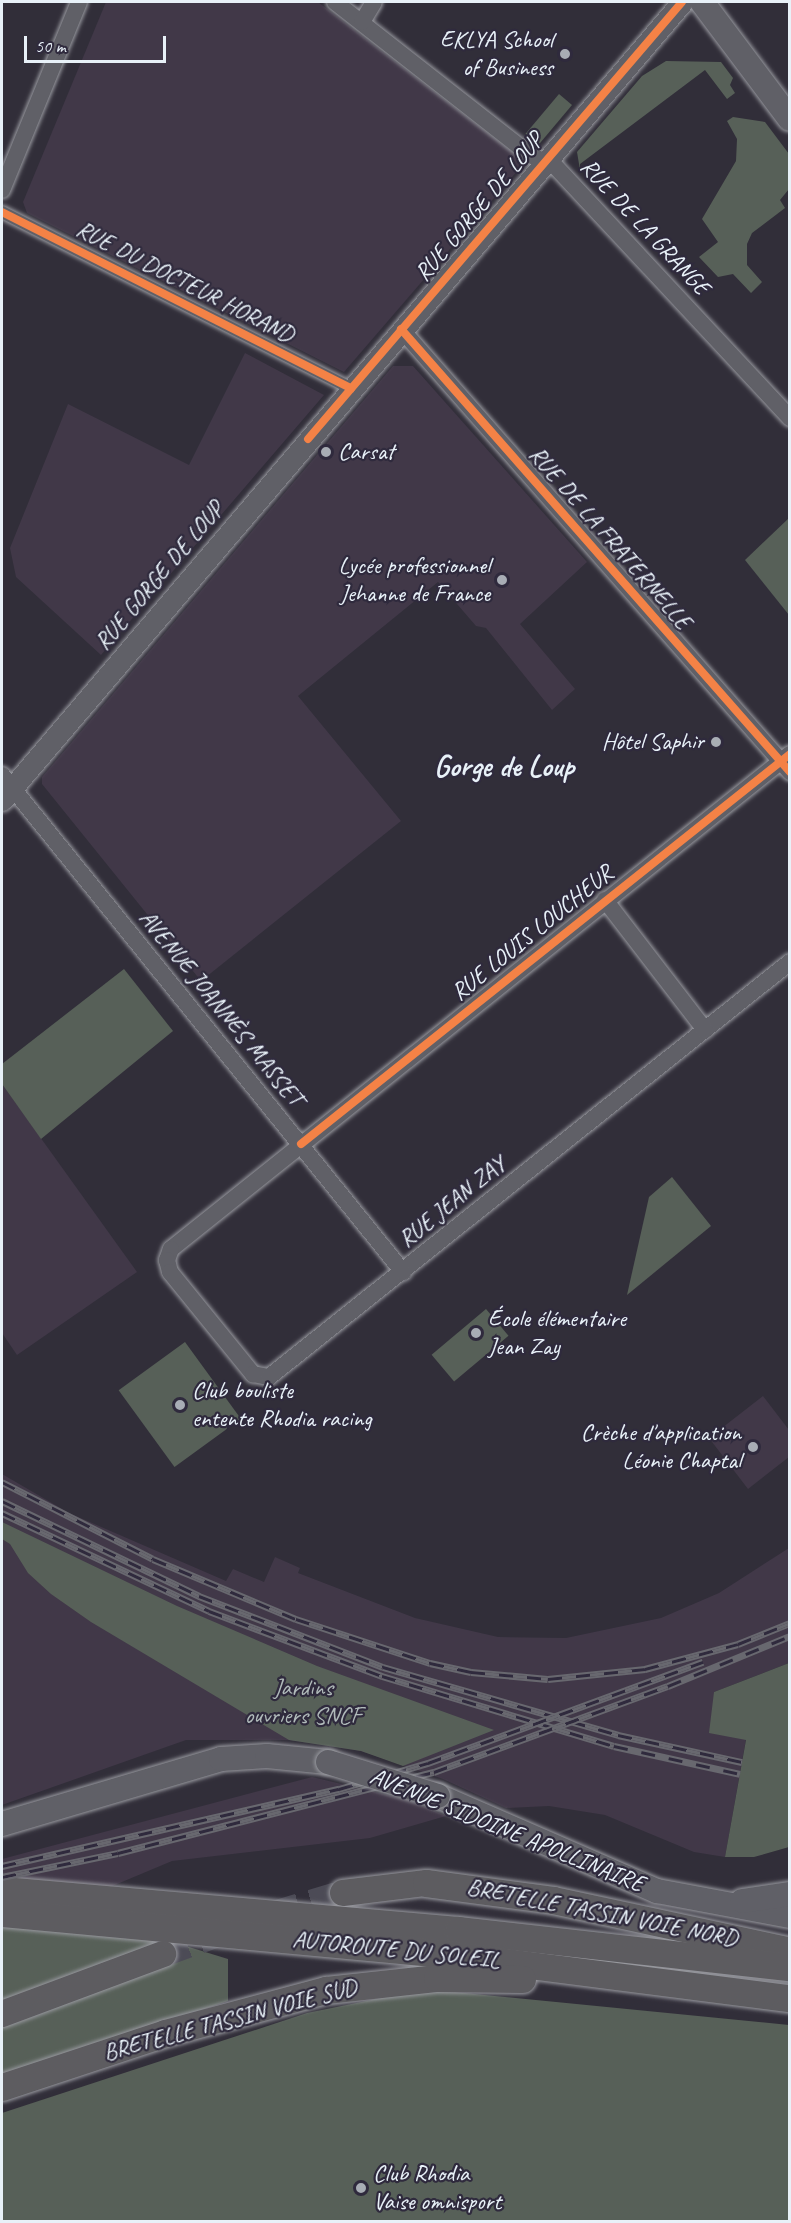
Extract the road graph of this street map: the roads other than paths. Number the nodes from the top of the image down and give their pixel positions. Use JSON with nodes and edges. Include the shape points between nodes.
{"nodes":[{"id":1,"x":79,"y":2,"type":"edge"},
{"id":2,"x":335,"y":2,"type":"edge"},
{"id":3,"x":374,"y":2,"type":"edge"},
{"id":4,"x":682,"y":2,"type":"edge"},
{"id":5,"x":702,"y":2,"type":"edge"},
{"id":6,"x":362,"y":22,"type":"junction"},
{"id":7,"x":789,"y":119,"type":"edge"},
{"id":8,"x":543,"y":162,"type":"junction"},
{"id":9,"x":2,"y":190,"type":"edge"},
{"id":10,"x":2,"y":212,"type":"edge"},
{"id":11,"x":401,"y":329,"type":"junction"},
{"id":12,"x":351,"y":388,"type":"junction"},
{"id":13,"x":789,"y":418,"type":"edge"},
{"id":14,"x":787,"y":763,"type":"edge"},
{"id":15,"x":5,"y":788,"type":"edge"},
{"id":16,"x":605,"y":900,"type":"junction"},
{"id":17,"x":789,"y":962,"type":"edge"},
{"id":18,"x":705,"y":1030,"type":"junction"},
{"id":19,"x":301,"y":1144,"type":"junction"},
{"id":20,"x":167,"y":1260,"type":"joint"},
{"id":21,"x":403,"y":1272,"type":"junction"},
{"id":22,"x":6,"y":1825,"type":"edge"},
{"id":23,"x":426,"y":1883,"type":"joint"},
{"id":24,"x":2,"y":1890,"type":"edge"},
{"id":25,"x":343,"y":1893,"type":"tunnel mouth"},
{"id":26,"x":789,"y":1894,"type":"edge"},
{"id":27,"x":721,"y":1903,"type":"junction"},
{"id":28,"x":2,"y":1913,"type":"edge"},
{"id":29,"x":167,"y":1916,"type":"junction"},
{"id":30,"x":789,"y":1916,"type":"edge"},
{"id":31,"x":789,"y":1951,"type":"edge"},
{"id":32,"x":163,"y":1954,"type":"tunnel mouth"},
{"id":33,"x":789,"y":1967,"type":"edge"},
{"id":34,"x":679,"y":1983,"type":"junction"},
{"id":35,"x":789,"y":1998,"type":"edge"},
{"id":36,"x":2,"y":2014,"type":"edge"},
{"id":37,"x":2,"y":2087,"type":"edge"}],
"edges":[{"from":1,"to":9,"type":"street"},
{"from":2,"to":6,"type":"street","name":"RUE DE LA GRANGE"},
{"from":3,"to":6,"type":"street"},
{"from":4,"to":8,"type":"street","name":"RUE GORGE DE LOUP"},
{"from":5,"to":7,"type":"main road"},
{"from":6,"to":8,"type":"street","name":"RUE DE LA GRANGE"},
{"from":8,"to":11,"type":"street","name":"RUE GORGE DE LOUP"},
{"from":8,"to":13,"type":"street","name":"RUE DE LA GRANGE","via":[[555,166]]},
{"from":10,"to":12,"type":"street","name":"RUE DU DOCTEUR HORAND"},
{"from":11,"to":12,"type":"street","name":"RUE GORGE DE LOUP"},
{"from":11,"to":14,"type":"street","name":"RUE DE LA FRATERNELLE"},
{"from":12,"to":15,"type":"street","name":"RUE GORGE DE LOUP"},
{"from":14,"to":16,"type":"street","name":"RUE LOUIS LOUCHEUR"},
{"from":15,"to":19,"type":"street","name":"AVENUE JOANNÈS MASSET"},
{"from":16,"to":18,"type":"street","name":"RUE LOUIS LOUCHEUR"},
{"from":16,"to":19,"type":"street","name":"RUE LOUIS LOUCHEUR"},
{"from":17,"to":18,"type":"street","name":"RUE JEAN ZAY"},
{"from":18,"to":21,"type":"street","name":"RUE JEAN ZAY"},
{"from":19,"to":20,"type":"street","name":"RUE LOUIS LOUCHEUR","via":[[171,1249]]},
{"from":19,"to":21,"type":"street","name":"AVENUE JOANNÈS MASSET"},
{"from":20,"to":21,"type":"street","name":"RUE JEAN ZAY","via":[[170,1272],[253,1374],[260,1377],[269,1377]]},
{"from":22,"to":27,"type":"main road","name":"AVENUE SIDOINE APOLLINAIRE","bridge":true,"via":[[174,1770],[221,1759],[267,1756],[328,1762],[438,1796],[657,1891]]},
{"from":23,"to":25,"type":"main road","name":"BRETELLE TASSIN VOIE NORD"},
{"from":23,"to":31,"type":"highway","name":"BRETELLE TASSIN VOIE NORD","via":[[553,1900]]},
{"from":24,"to":29,"type":"highway","name":"AUTOROUTE DU SOLEIL"},
{"from":26,"to":27,"type":"main road","name":"AVENUE SIDOINE APOLLINAIRE"},
{"from":27,"to":30,"type":"main road","name":"AVENUE SIDOINE APOLLINAIRE"},
{"from":28,"to":29,"type":"highway","name":"AUTOROUTE DU SOLEIL"},
{"from":29,"to":33,"type":"highway","name":"AUTOROUTE DU SOLEIL","via":[[561,1940]]},
{"from":29,"to":34,"type":"highway","name":"AUTOROUTE DU SOLEIL"},
{"from":32,"to":36,"type":"main road"},
{"from":34,"to":35,"type":"highway","name":"AUTOROUTE DU SOLEIL"},
{"from":34,"to":37,"type":"highway","name":"BRETELLE TASSIN VOIE SUD","via":[[437,1978],[326,1990],[165,2033]]}]}
